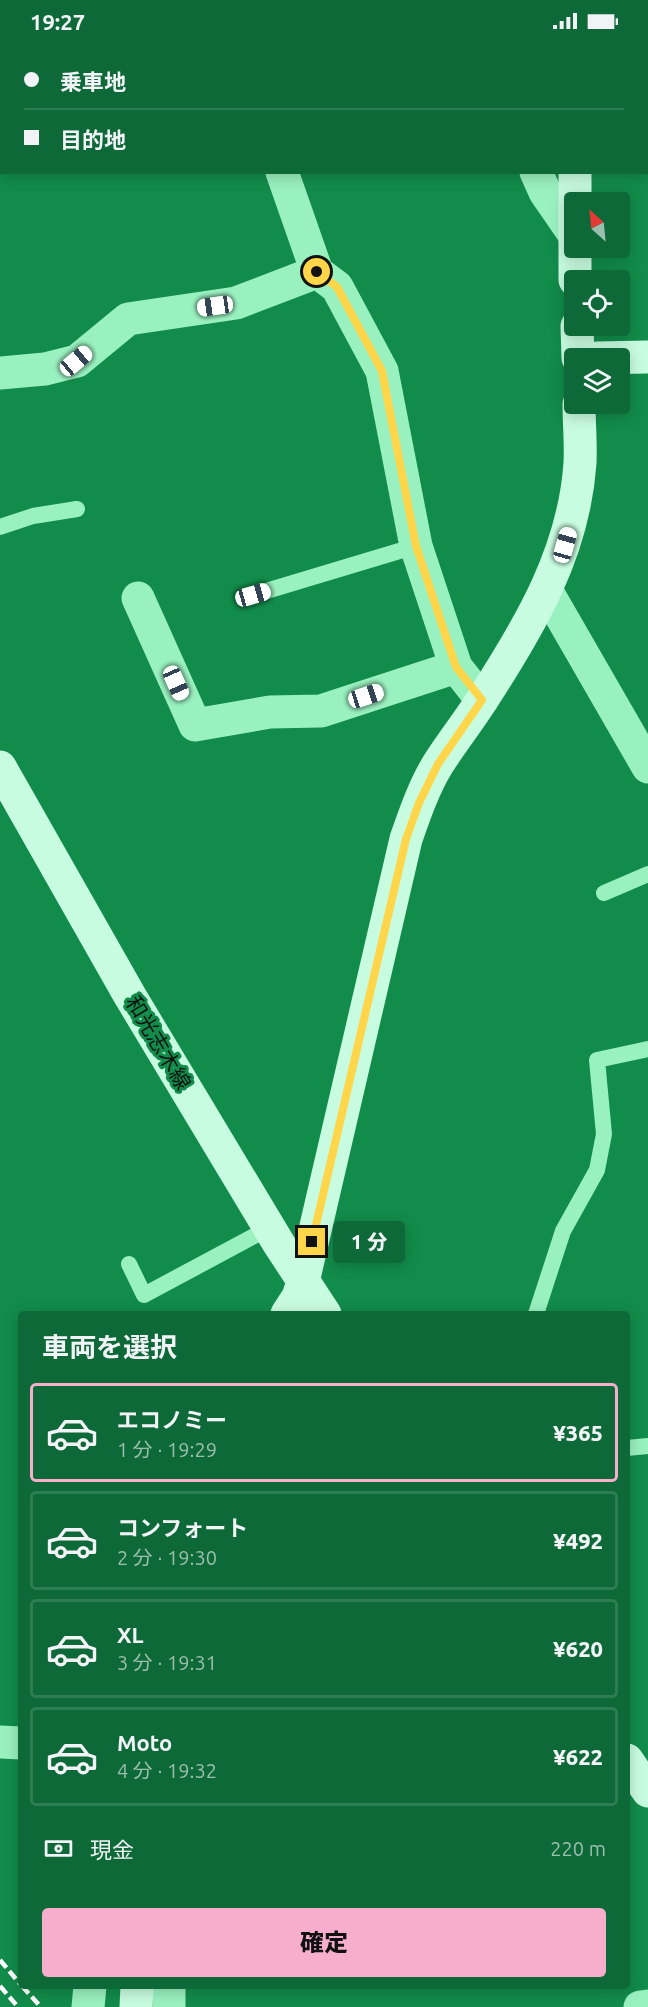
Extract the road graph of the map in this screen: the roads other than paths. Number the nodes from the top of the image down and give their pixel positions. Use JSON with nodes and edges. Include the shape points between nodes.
{"nodes":[{"id":1,"x":283,"y":174,"type":"edge"},
{"id":2,"x":537,"y":174,"type":"edge"},
{"id":3,"x":574,"y":174,"type":"edge"},
{"id":4,"x":574,"y":192,"type":"edge"},
{"id":5,"x":564,"y":220,"type":"edge"},
{"id":6,"x":317,"y":272,"type":"junction"},
{"id":7,"x":630,"y":357,"type":"edge"},
{"id":8,"x":648,"y":357,"type":"edge"},
{"id":9,"x":0,"y":373,"type":"edge"},
{"id":10,"x":579,"y":414,"type":"edge"},
{"id":11,"x":77,"y":509,"type":"dead end"},
{"id":12,"x":0,"y":527,"type":"edge"},
{"id":13,"x":416,"y":546,"type":"junction"},
{"id":14,"x":546,"y":590,"type":"junction"},
{"id":15,"x":253,"y":595,"type":"dead end"},
{"id":16,"x":138,"y":598,"type":"dead end"},
{"id":17,"x":456,"y":667,"type":"junction"},
{"id":18,"x":482,"y":700,"type":"junction"},
{"id":19,"x":0,"y":767,"type":"edge"},
{"id":20,"x":648,"y":767,"type":"edge"},
{"id":21,"x":648,"y":874,"type":"edge"},
{"id":22,"x":604,"y":893,"type":"dead end"},
{"id":23,"x":648,"y":1049,"type":"edge"},
{"id":24,"x":269,"y":1228,"type":"junction"},
{"id":25,"x":129,"y":1264,"type":"dead end"},
{"id":26,"x":303,"y":1282,"type":"junction"},
{"id":27,"x":289,"y":1311,"type":"edge"},
{"id":28,"x":323,"y":1311,"type":"edge"},
{"id":29,"x":537,"y":1311,"type":"edge"},
{"id":30,"x":648,"y":1446,"type":"edge"},
{"id":31,"x":630,"y":1448,"type":"edge"},
{"id":32,"x":0,"y":1742,"type":"edge"},
{"id":33,"x":18,"y":1743,"type":"edge"},
{"id":34,"x":630,"y":1764,"type":"edge"},
{"id":35,"x":648,"y":1791,"type":"edge"},
{"id":36,"x":90,"y":1989,"type":"edge"},
{"id":37,"x":137,"y":1989,"type":"edge"},
{"id":38,"x":169,"y":1989,"type":"edge"},
{"id":39,"x":648,"y":2006,"type":"edge"},
{"id":40,"x":88,"y":2007,"type":"edge"},
{"id":41,"x":136,"y":2007,"type":"edge"},
{"id":42,"x":169,"y":2007,"type":"edge"},
{"id":43,"x":640,"y":2007,"type":"edge"}],
"edges":[{"from":1,"to":6,"type":"street"},
{"from":2,"to":5,"type":"street"},
{"from":3,"to":4,"type":"street"},
{"from":6,"to":9,"type":"street","via":[[236,303],[128,319],[76,361],[45,369]]},
{"from":6,"to":13,"type":"street","via":[[337,287],[382,371]]},
{"from":7,"to":8,"type":"street"},
{"from":10,"to":14,"type":"street","via":[[580,462],[571,525]]},
{"from":11,"to":12,"type":"lane","via":[[33,516]]},
{"from":13,"to":15,"type":"lane"},
{"from":13,"to":17,"type":"street"},
{"from":14,"to":18,"type":"street"},
{"from":14,"to":20,"type":"street"},
{"from":16,"to":17,"type":"street","via":[[195,725],[270,712],[321,711]]},
{"from":17,"to":18,"type":"street"},
{"from":18,"to":26,"type":"street","via":[[438,764],[406,839]]},
{"from":19,"to":24,"type":"street","name":"和光志木線","via":[[130,996]]},
{"from":21,"to":22,"type":"lane"},
{"from":23,"to":29,"type":"lane","via":[[597,1060],[604,1134],[597,1170],[562,1231]]},
{"from":24,"to":25,"type":"lane","via":[[144,1295]]},
{"from":24,"to":26,"type":"street","name":"和光志木線"},
{"from":26,"to":27,"type":"street"},
{"from":26,"to":28,"type":"street","name":"和光志木線"},
{"from":30,"to":31,"type":"lane"},
{"from":32,"to":33,"type":"street"},
{"from":34,"to":35,"type":"street"},
{"from":36,"to":40,"type":"street"},
{"from":37,"to":41,"type":"street"},
{"from":38,"to":42,"type":"street"},
{"from":39,"to":43,"type":"street"}]}
